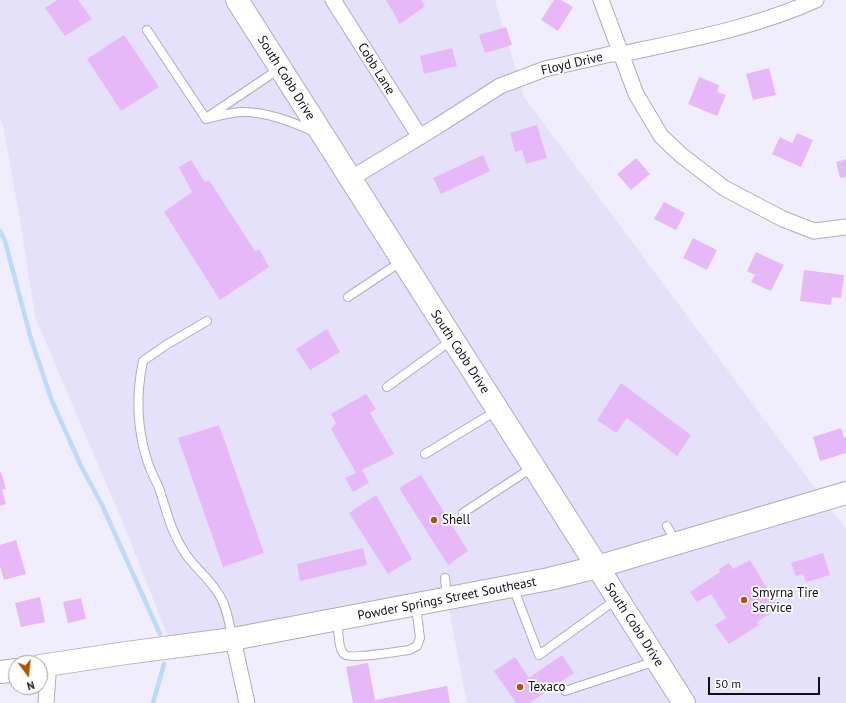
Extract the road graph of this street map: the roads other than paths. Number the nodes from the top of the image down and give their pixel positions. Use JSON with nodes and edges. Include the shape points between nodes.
{"nodes":[{"id":1,"x":237,"y":0,"type":"edge"},
{"id":2,"x":333,"y":0,"type":"edge"},
{"id":3,"x":601,"y":0,"type":"edge"},
{"id":4,"x":816,"y":0,"type":"edge"},
{"id":5,"x":147,"y":30,"type":"dead end"},
{"id":6,"x":622,"y":54,"type":"junction"},
{"id":7,"x":280,"y":69,"type":"junction"},
{"id":8,"x":204,"y":120,"type":"junction"},
{"id":9,"x":323,"y":136,"type":"junction"},
{"id":10,"x":420,"y":137,"type":"junction"},
{"id":11,"x":350,"y":179,"type":"junction"},
{"id":12,"x":846,"y":227,"type":"edge"},
{"id":13,"x":402,"y":261,"type":"junction"},
{"id":14,"x":348,"y":297,"type":"dead end"},
{"id":15,"x":207,"y":321,"type":"dead end"},
{"id":16,"x":453,"y":339,"type":"junction"},
{"id":17,"x":387,"y":387,"type":"dead end"},
{"id":18,"x":498,"y":410,"type":"junction"},
{"id":19,"x":425,"y":454,"type":"dead end"},
{"id":20,"x":534,"y":467,"type":"junction"},
{"id":21,"x":846,"y":493,"type":"edge"},
{"id":22,"x":462,"y":513,"type":"dead end"},
{"id":23,"x":597,"y":567,"type":"junction"},
{"id":24,"x":445,"y":578,"type":"dead end"},
{"id":25,"x":513,"y":586,"type":"junction"},
{"id":26,"x":617,"y":599,"type":"junction"},
{"id":27,"x":447,"y":600,"type":"junction"},
{"id":28,"x":416,"y":605,"type":"junction"},
{"id":29,"x":338,"y":620,"type":"junction"},
{"id":30,"x":233,"y":640,"type":"junction"},
{"id":31,"x":657,"y":661,"type":"junction"},
{"id":32,"x":48,"y":664,"type":"edge"},
{"id":33,"x":565,"y":691,"type":"dead end"},
{"id":34,"x":247,"y":703,"type":"edge"},
{"id":35,"x":684,"y":703,"type":"edge"}],
"edges":[{"from":1,"to":7,"type":"main road","name":"South Cobb Drive"},
{"from":2,"to":10,"type":"street","name":"Cobb Lane"},
{"from":3,"to":6,"type":"street"},
{"from":4,"to":6,"type":"street","name":"Floyd Drive","via":[[735,29]]},
{"from":5,"to":8,"type":"lane"},
{"from":6,"to":10,"type":"street","name":"Floyd Drive","via":[[611,54],[545,69],[500,86]]},
{"from":6,"to":12,"type":"street","via":[[636,94],[661,136],[681,155],[724,188],[783,219],[814,231]]},
{"from":7,"to":8,"type":"lane"},
{"from":7,"to":9,"type":"main road","name":"South Cobb Drive"},
{"from":8,"to":9,"type":"lane","via":[[240,112],[258,113],[291,122]]},
{"from":9,"to":11,"type":"main road","name":"South Cobb Drive"},
{"from":10,"to":11,"type":"street","name":"Floyd Drive"},
{"from":11,"to":13,"type":"main road","name":"South Cobb Drive"},
{"from":13,"to":14,"type":"lane"},
{"from":13,"to":16,"type":"main road","name":"South Cobb Drive"},
{"from":15,"to":30,"type":"lane","via":[[143,361],[139,379],[138,409],[147,460],[174,535],[218,593],[226,610]]},
{"from":16,"to":17,"type":"lane"},
{"from":16,"to":18,"type":"main road","name":"South Cobb Drive"},
{"from":18,"to":19,"type":"lane"},
{"from":18,"to":20,"type":"main road","name":"South Cobb Drive"},
{"from":20,"to":22,"type":"lane"},
{"from":20,"to":23,"type":"main road","name":"South Cobb Drive"},
{"from":21,"to":23,"type":"main road","name":"Powder Springs Street Southeast","via":[[672,535]]},
{"from":23,"to":25,"type":"main road","name":"Powder Springs Street Southeast"},
{"from":23,"to":26,"type":"main road","name":"South Cobb Drive"},
{"from":24,"to":27,"type":"lane"},
{"from":25,"to":26,"type":"lane","via":[[539,655]]},
{"from":25,"to":27,"type":"main road","name":"Powder Springs Street Southeast"},
{"from":26,"to":31,"type":"main road","name":"South Cobb Drive"},
{"from":27,"to":28,"type":"main road","name":"Powder Springs Street Southeast"},
{"from":28,"to":29,"type":"main road","name":"Powder Springs Street Southeast"},
{"from":28,"to":29,"type":"lane","via":[[420,638],[417,646],[409,650],[347,656],[341,649]]},
{"from":29,"to":30,"type":"main road","name":"Powder Springs Street Southeast"},
{"from":30,"to":32,"type":"main road","name":"Powder Springs Street Southeast"},
{"from":30,"to":34,"type":"street"},
{"from":31,"to":33,"type":"lane"},
{"from":31,"to":35,"type":"main road","name":"South Cobb Drive"}]}
